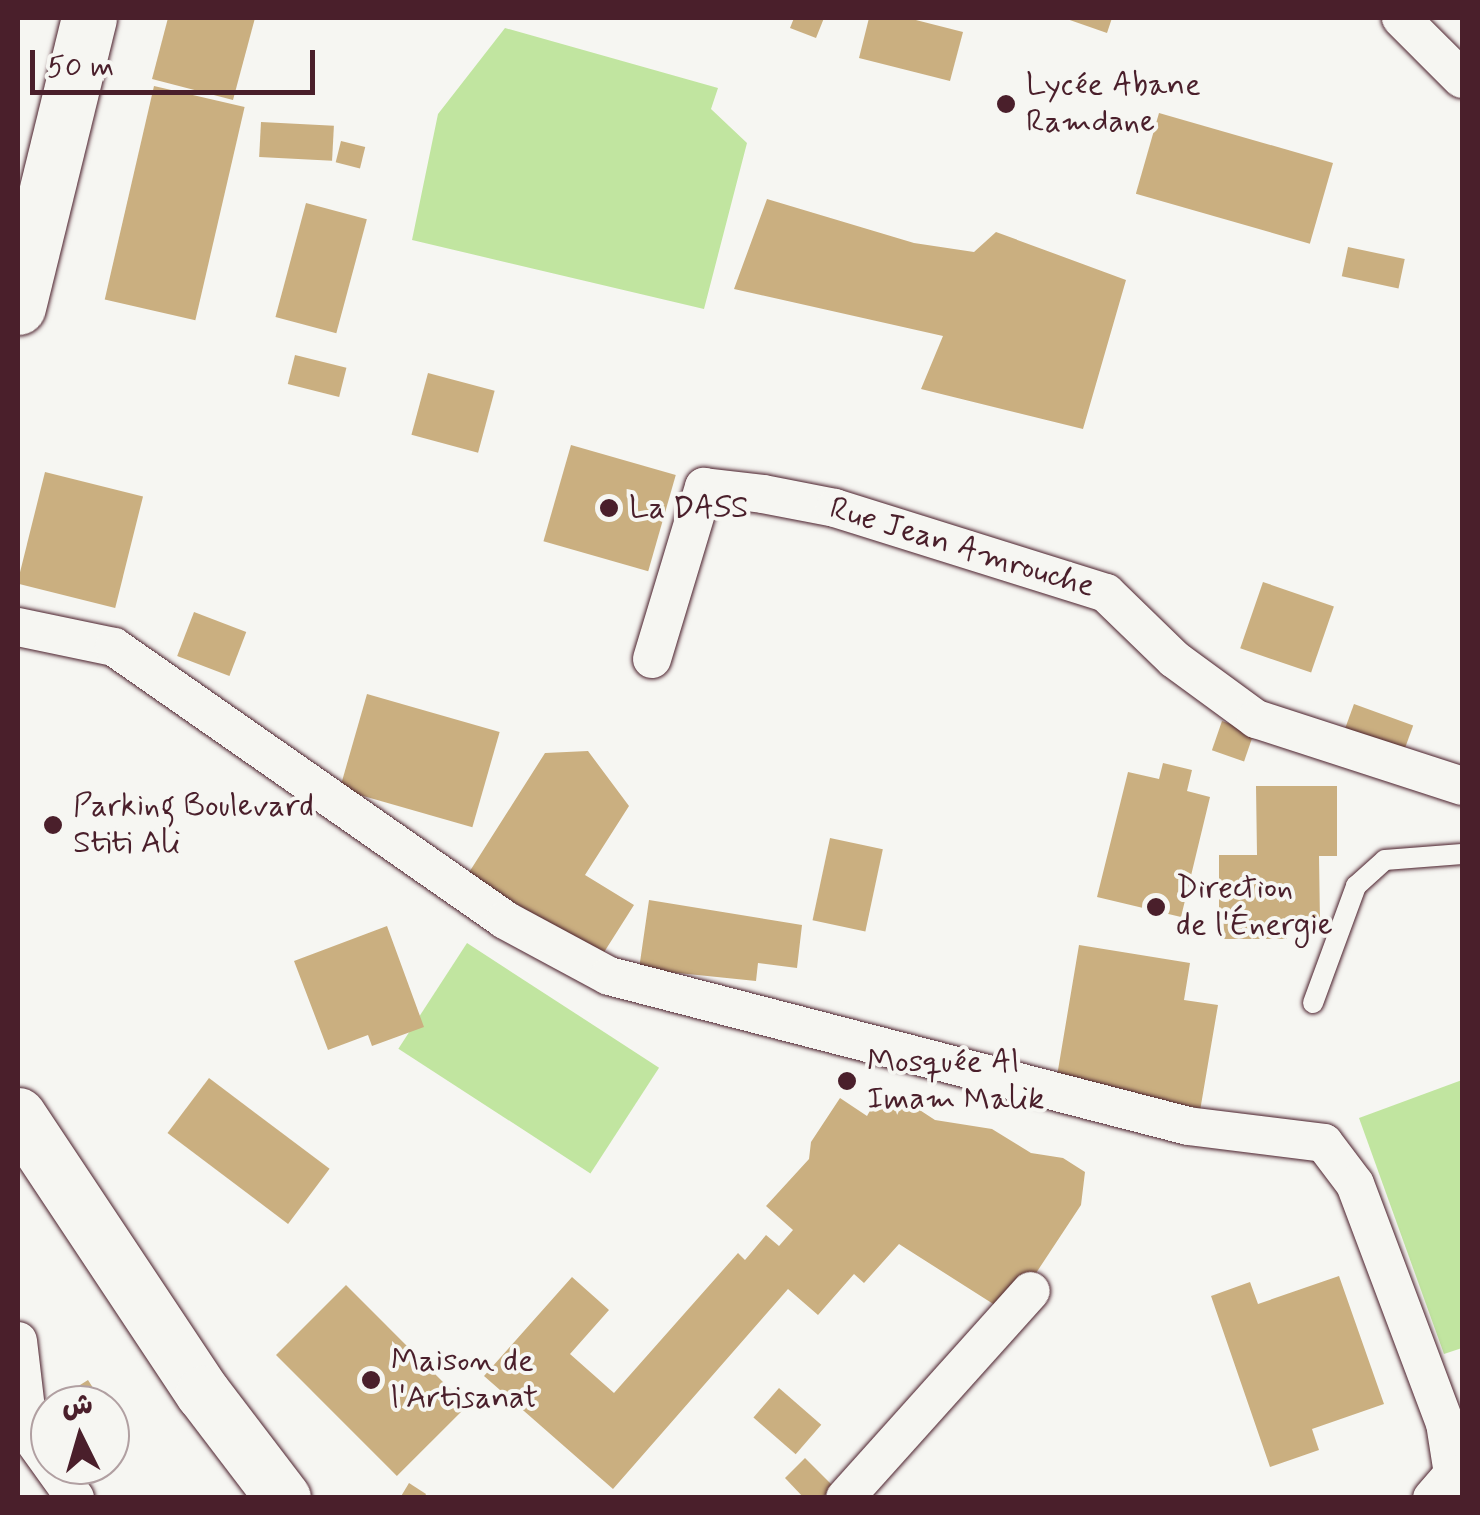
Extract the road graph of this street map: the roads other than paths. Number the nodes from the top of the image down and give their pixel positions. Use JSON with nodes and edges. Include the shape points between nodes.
{"nodes":[{"id":1,"x":89,"y":18,"type":"edge"},
{"id":2,"x":1400,"y":18,"type":"edge"},
{"id":3,"x":1462,"y":78,"type":"edge"},
{"id":4,"x":18,"y":307,"type":"edge"},
{"id":5,"x":18,"y":627,"type":"edge"},
{"id":6,"x":652,"y":659,"type":"dead end"},
{"id":7,"x":1462,"y":786,"type":"edge"},
{"id":8,"x":1462,"y":854,"type":"edge"},
{"id":9,"x":1313,"y":1003,"type":"dead end"},
{"id":10,"x":18,"y":1115,"type":"edge"},
{"id":11,"x":1031,"y":1291,"type":"dead end"},
{"id":12,"x":18,"y":1341,"type":"edge"},
{"id":13,"x":76,"y":1498,"type":"edge"},
{"id":14,"x":283,"y":1498,"type":"edge"},
{"id":15,"x":845,"y":1498,"type":"edge"},
{"id":16,"x":1432,"y":1498,"type":"edge"}],
"edges":[{"from":1,"to":4,"type":"main road"},
{"from":2,"to":3,"type":"street"},
{"from":5,"to":16,"type":"street","via":[[114,647],[505,920],[609,976],[1188,1126],[1324,1143],[1355,1184],[1445,1423],[1453,1474]]},
{"from":6,"to":7,"type":"street","name":"Rue Jean Amrouche","via":[[704,488],[763,494],[835,508],[1106,593],[1174,659],[1256,719]]},
{"from":8,"to":9,"type":"lane","via":[[1386,860],[1356,886]]},
{"from":10,"to":14,"type":"main road","via":[[204,1393]]},
{"from":11,"to":15,"type":"street"},
{"from":12,"to":13,"type":"street","via":[[29,1434]]}]}
